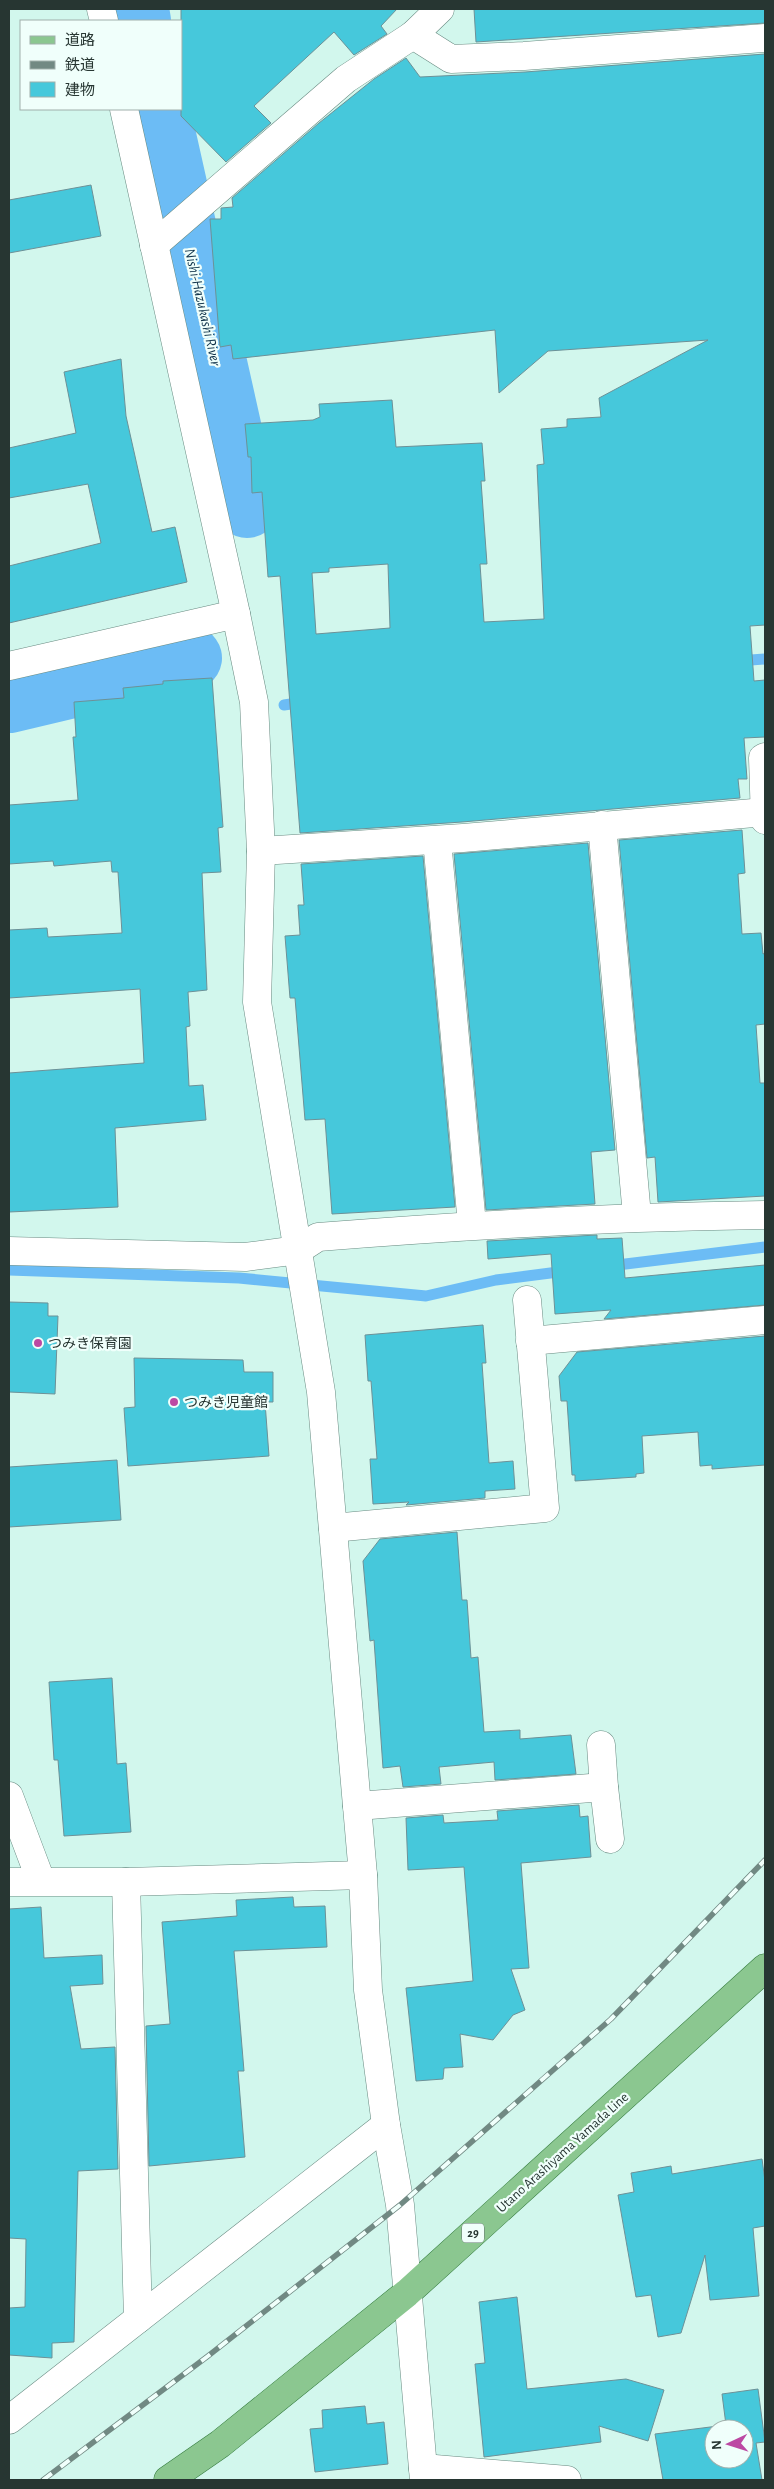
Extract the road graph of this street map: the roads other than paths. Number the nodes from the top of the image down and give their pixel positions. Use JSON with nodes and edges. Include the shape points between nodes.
{"nodes":[{"id":1,"x":440,"y":9,"type":"edge"},
{"id":2,"x":413,"y":35,"type":"junction"},
{"id":3,"x":765,"y":38,"type":"edge"},
{"id":4,"x":124,"y":110,"type":"edge"},
{"id":5,"x":154,"y":245,"type":"junction"},
{"id":6,"x":236,"y":614,"type":"junction"},
{"id":7,"x":9,"y":666,"type":"edge"},
{"id":8,"x":765,"y":758,"type":"edge"},
{"id":9,"x":765,"y":816,"type":"edge"},
{"id":10,"x":602,"y":825,"type":"junction"},
{"id":11,"x":437,"y":840,"type":"junction"},
{"id":12,"x":261,"y":850,"type":"junction"},
{"id":13,"x":765,"y":1215,"type":"edge"},
{"id":14,"x":638,"y":1216,"type":"junction"},
{"id":15,"x":472,"y":1225,"type":"junction"},
{"id":16,"x":298,"y":1250,"type":"junction"},
{"id":17,"x":9,"y":1251,"type":"edge"},
{"id":18,"x":527,"y":1300,"type":"dead end"},
{"id":19,"x":765,"y":1320,"type":"edge"},
{"id":20,"x":530,"y":1340,"type":"junction"},
{"id":21,"x":333,"y":1528,"type":"junction"},
{"id":22,"x":601,"y":1746,"type":"dead end"},
{"id":23,"x":604,"y":1787,"type":"junction"},
{"id":24,"x":9,"y":1796,"type":"edge"},
{"id":25,"x":357,"y":1806,"type":"junction"},
{"id":26,"x":610,"y":1839,"type":"dead end"},
{"id":27,"x":363,"y":1875,"type":"junction"},
{"id":28,"x":41,"y":1881,"type":"junction"},
{"id":29,"x":9,"y":1882,"type":"edge"},
{"id":30,"x":126,"y":1882,"type":"junction"},
{"id":31,"x":765,"y":1968,"type":"edge"},
{"id":32,"x":386,"y":2125,"type":"junction"},
{"id":33,"x":408,"y":2293,"type":"junction"},
{"id":34,"x":138,"y":2319,"type":"junction"},
{"id":35,"x":9,"y":2420,"type":"edge"},
{"id":36,"x":424,"y":2474,"type":"edge"},
{"id":37,"x":168,"y":2480,"type":"edge"},
{"id":38,"x":567,"y":2480,"type":"edge"}],
"edges":[{"from":1,"to":2,"type":"street"},
{"from":2,"to":3,"type":"street","via":[[451,59]]},
{"from":2,"to":5,"type":"street","via":[[346,79]]},
{"from":4,"to":5,"type":"street"},
{"from":5,"to":6,"type":"street"},
{"from":6,"to":7,"type":"street"},
{"from":6,"to":12,"type":"street","via":[[254,702]]},
{"from":8,"to":9,"type":"street","via":[[762,758]]},
{"from":9,"to":10,"type":"street"},
{"from":10,"to":11,"type":"street"},
{"from":10,"to":14,"type":"street"},
{"from":11,"to":12,"type":"street"},
{"from":11,"to":15,"type":"street"},
{"from":12,"to":16,"type":"street","via":[[256,1002]]},
{"from":13,"to":14,"type":"street"},
{"from":14,"to":15,"type":"street"},
{"from":15,"to":16,"type":"street","via":[[318,1237]]},
{"from":16,"to":17,"type":"street","via":[[244,1257]]},
{"from":16,"to":21,"type":"street","via":[[321,1392]]},
{"from":18,"to":20,"type":"street"},
{"from":19,"to":20,"type":"street"},
{"from":20,"to":21,"type":"street","via":[[545,1508]]},
{"from":21,"to":25,"type":"street"},
{"from":22,"to":23,"type":"street"},
{"from":23,"to":25,"type":"street"},
{"from":23,"to":26,"type":"street"},
{"from":24,"to":28,"type":"street"},
{"from":25,"to":27,"type":"street"},
{"from":27,"to":30,"type":"street"},
{"from":27,"to":32,"type":"street","via":[[368,1990]]},
{"from":28,"to":29,"type":"street"},
{"from":28,"to":30,"type":"street"},
{"from":30,"to":34,"type":"street"},
{"from":31,"to":33,"type":"main road","name":"Utano Arashiyama Yamada Line","number":"29"},
{"from":32,"to":33,"type":"street","via":[[400,2205]]},
{"from":32,"to":34,"type":"street"},
{"from":33,"to":36,"type":"street"},
{"from":33,"to":37,"type":"main road","name":"Utano Arashiyama Yamada Line","number":"29","via":[[220,2444]]},
{"from":34,"to":35,"type":"street"},
{"from":36,"to":38,"type":"street"}]}
